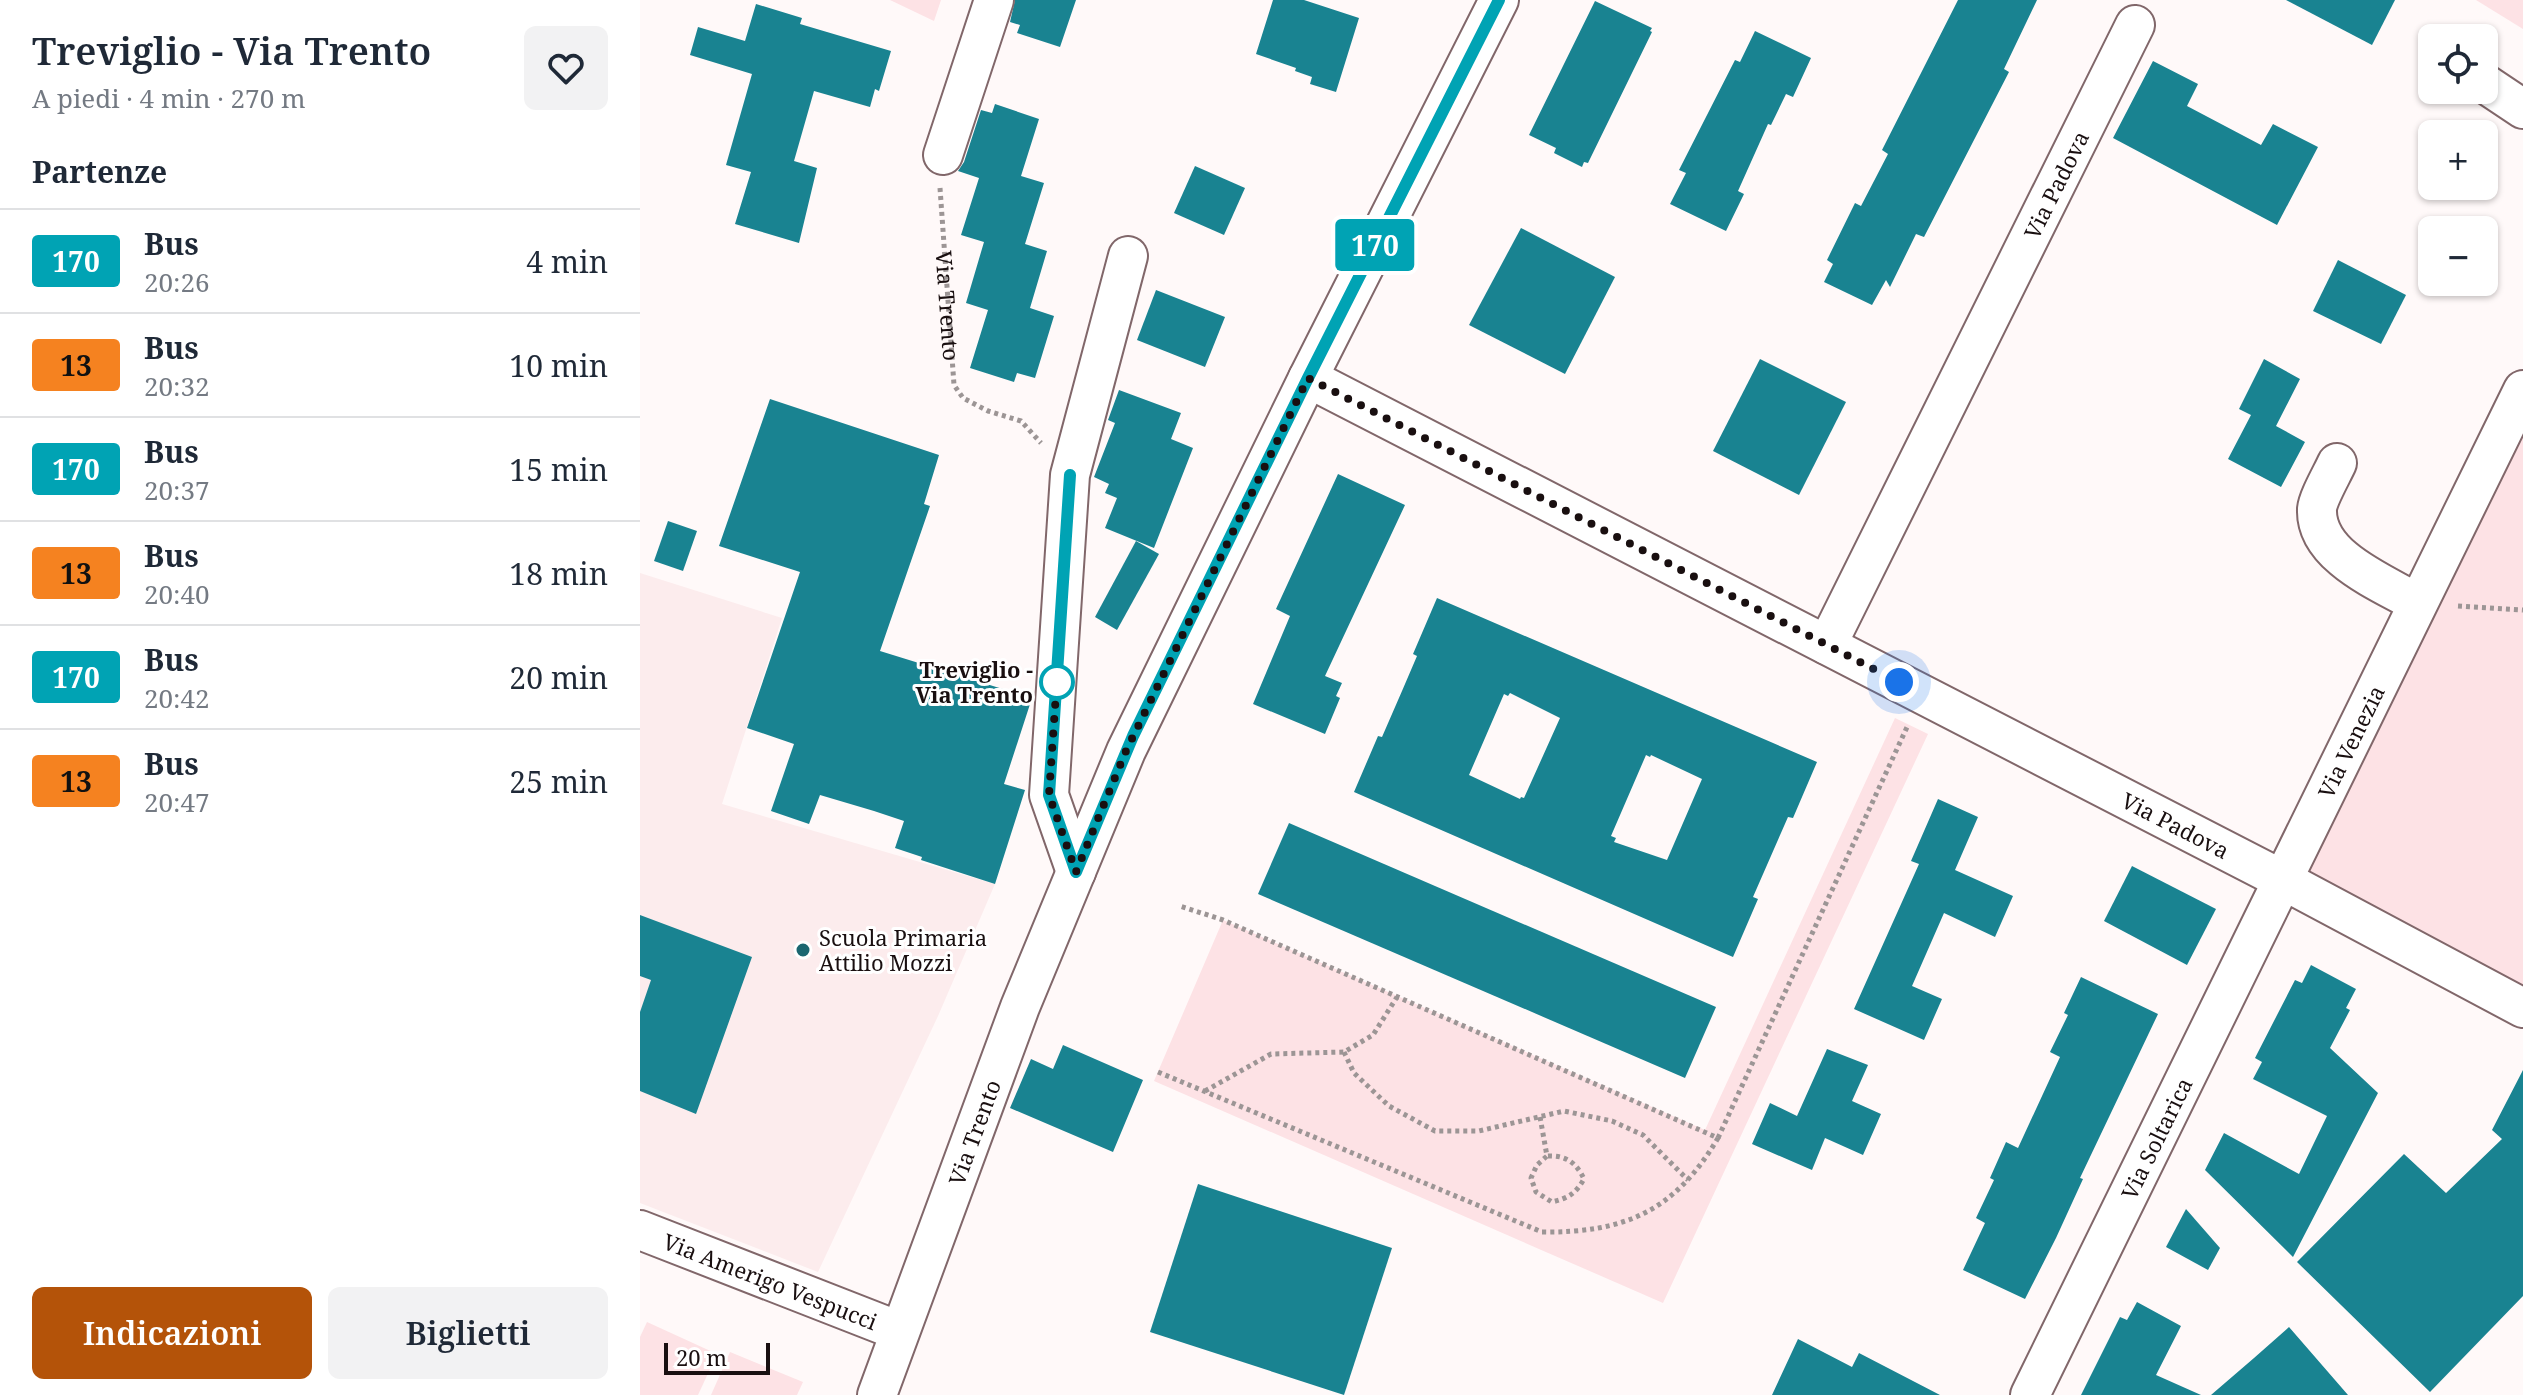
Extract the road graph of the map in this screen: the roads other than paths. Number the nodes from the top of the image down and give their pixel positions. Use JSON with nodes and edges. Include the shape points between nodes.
{"nodes":[{"id":1,"x":994,"y":0,"type":"edge"},
{"id":2,"x":1499,"y":0,"type":"edge"},
{"id":3,"x":2135,"y":25,"type":"dead end"},
{"id":4,"x":2498,"y":92,"type":"edge"},
{"id":5,"x":2523,"y":109,"type":"edge"},
{"id":6,"x":943,"y":155,"type":"road end"},
{"id":7,"x":1128,"y":256,"type":"dead end"},
{"id":8,"x":1308,"y":378,"type":"junction"},
{"id":9,"x":2523,"y":390,"type":"edge"},
{"id":10,"x":2337,"y":463,"type":"dead end"},
{"id":11,"x":2417,"y":603,"type":"junction"},
{"id":12,"x":1827,"y":645,"type":"junction"},
{"id":13,"x":1076,"y":872,"type":"junction"},
{"id":14,"x":2281,"y":879,"type":"junction"},
{"id":15,"x":2523,"y":1008,"type":"edge"},
{"id":16,"x":640,"y":1230,"type":"edge"},
{"id":17,"x":899,"y":1331,"type":"junction"},
{"id":18,"x":877,"y":1395,"type":"edge"},
{"id":19,"x":2030,"y":1395,"type":"edge"}],
"edges":[{"from":1,"to":6,"type":"street"},
{"from":2,"to":8,"type":"street","name":"Via Trento"},
{"from":3,"to":12,"type":"street","name":"Via Padova"},
{"from":4,"to":5,"type":"street"},
{"from":7,"to":13,"type":"street","via":[[1070,475],[1049,795]]},
{"from":8,"to":12,"type":"street","name":"Via Padova"},
{"from":8,"to":13,"type":"street","name":"Via Trento","via":[[1126,751]]},
{"from":9,"to":11,"type":"street","name":"Via Venezia"},
{"from":10,"to":11,"type":"street","via":[[2317,508],[2325,539],[2346,562]]},
{"from":11,"to":14,"type":"street","name":"Via Venezia"},
{"from":12,"to":14,"type":"street","name":"Via Padova"},
{"from":13,"to":17,"type":"street","name":"Via Trento"},
{"from":14,"to":15,"type":"street","name":"Via Padova"},
{"from":14,"to":19,"type":"street","name":"Via Soltarica"},
{"from":16,"to":17,"type":"street","name":"Via Amerigo Vespucci"},
{"from":17,"to":18,"type":"street","name":"Via Trento"}]}
